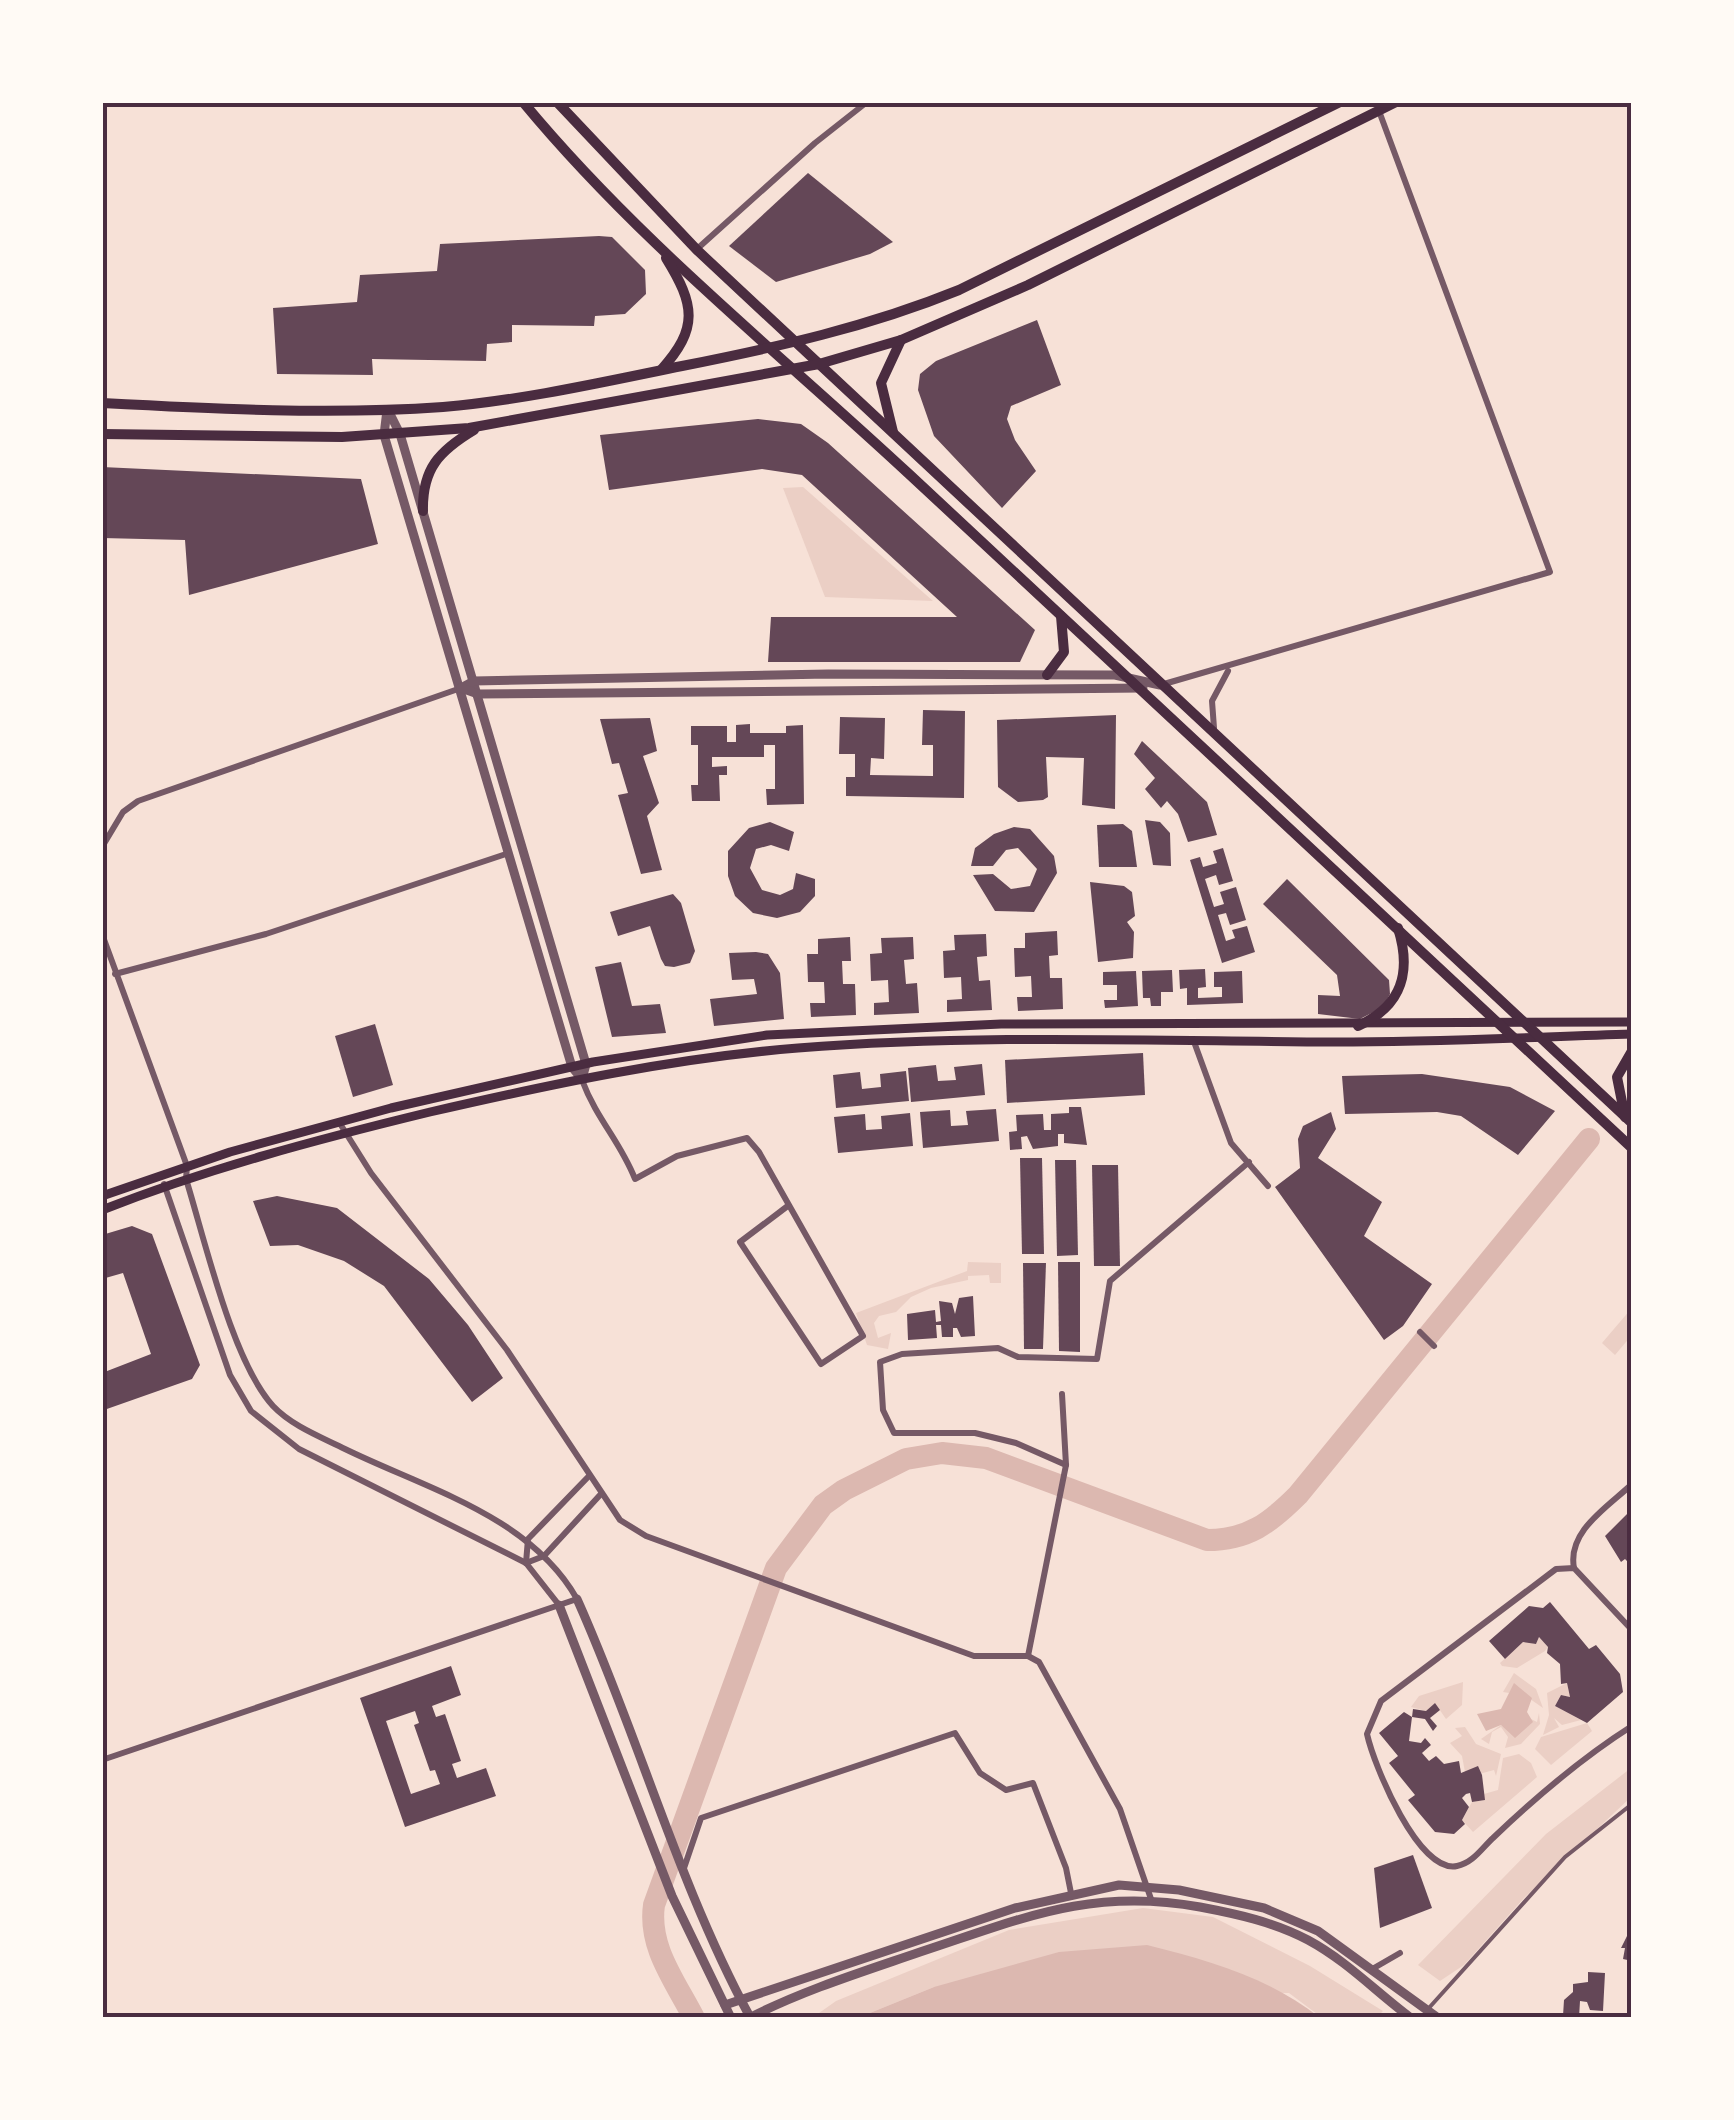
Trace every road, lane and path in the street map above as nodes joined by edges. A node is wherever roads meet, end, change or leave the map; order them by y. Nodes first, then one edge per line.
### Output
1 (523, 102) edge
2 (557, 102) edge
3 (867, 102) edge
4 (1340, 102) edge
5 (1396, 102) edge
6 (1380, 111) junction
7 (660, 248) junction
8 (696, 250) junction
9 (901, 340) junction
10 (797, 344) junction
11 (773, 348) junction
12 (819, 364) junction
13 (660, 370) junction
14 (795, 370) junction
15 (102, 403) edge
16 (388, 410) junction
17 (480, 426) junction
18 (102, 434) edge
19 (400, 434) junction
20 (384, 435) junction
21 (895, 437) junction
22 (423, 512) junction
23 (1061, 615) junction
24 (1230, 668) junction
25 (1047, 676) junction
26 (1129, 676) junction
27 (474, 681) junction
28 (1161, 685) junction
29 (462, 688) junction
30 (1142, 688) junction
31 (478, 694) junction
32 (1218, 739) junction
33 (102, 847) edge
34 (509, 853) junction
35 (1398, 927) junction
36 (102, 934) edge
37 (116, 974) junction
38 (1632, 1022) edge
39 (1500, 1024) junction
40 (1524, 1024) junction
41 (1358, 1026) junction
42 (1632, 1034) edge
43 (1514, 1037) junction
44 (1540, 1037) junction
45 (1192, 1039) junction
46 (1632, 1051) edge
47 (586, 1064) junction
48 (572, 1067) junction
49 (582, 1078) junction
50 (1629, 1120) edge
51 (339, 1122) junction
52 (343, 1134) junction
53 (1632, 1148) edge
54 (1248, 1162) junction
55 (187, 1166) junction
56 (186, 1179) junction
57 (163, 1180) junction
58 (1268, 1186) dead end
59 (102, 1196) edge
60 (789, 1206) junction
61 (102, 1210) edge
62 (1420, 1332) dead end
63 (1434, 1346) dead end
64 (1062, 1394) dead end
65 (1066, 1469) junction
66 (588, 1477) junction
67 (1632, 1484) edge
68 (600, 1495) junction
69 (528, 1539) junction
70 (544, 1556) junction
71 (526, 1564) junction
72 (1574, 1568) junction
73 (577, 1599) junction
74 (559, 1606) junction
75 (1632, 1630) edge
76 (1028, 1656) junction
77 (1632, 1726) edge
78 (102, 1760) edge
79 (1632, 1804) edge
80 (682, 1872) junction
81 (1148, 1886) junction
82 (1071, 1893) junction
83 (1151, 1899) junction
84 (1400, 1953) dead end
85 (1374, 1968) junction
86 (740, 2000) junction
87 (725, 2005) junction
88 (1428, 2010) junction
89 (732, 2018) edge
90 (750, 2018) edge
91 (1411, 2018) edge
92 (1438, 2018) edge

1 - 7 main road
2 - 8 main road
3 - 8 street
4 - 10 main road
5 - 6 main road
6 - 9 main road
6 - 24 street
7 - 11 main road
7 - 13 main road
8 - 10 main road
9 - 12 main road
9 - 21 main road
10 - 11 main road
10 - 12 main road
11 - 13 main road
11 - 14 main road
12 - 14 main road
12 - 21 main road
13 - 16 main road
14 - 17 main road
14 - 23 main road
15 - 16 main road
16 - 19 street
16 - 20 street
17 - 19 main road
17 - 22 main road
18 - 20 main road
19 - 20 main road
19 - 22 street
20 - 29 street
21 - 28 main road
22 - 27 street
23 - 25 main road
23 - 26 main road
24 - 28 street
24 - 32 street
25 - 26 street
25 - 27 street
26 - 28 street
26 - 30 main road
27 - 29 street
27 - 31 street
28 - 30 street
28 - 32 main road
29 - 31 street
29 - 33 street
29 - 34 street
30 - 31 street
30 - 35 main road
31 - 47 street
32 - 40 main road
34 - 37 street
34 - 48 street
35 - 39 main road
35 - 41 main road
36 - 37 street
37 - 55 street
38 - 40 main road
39 - 40 main road
39 - 41 main road
39 - 43 main road
40 - 44 main road
41 - 47 main road
42 - 44 main road
43 - 44 main road
43 - 45 main road
43 - 53 main road
44 - 50 main road
45 - 49 main road
45 - 54 street
46 - 50 main road
47 - 48 main road
47 - 49 street
48 - 49 street
48 - 51 main road
49 - 52 main road
49 - 60 street
51 - 52 street
51 - 55 main road
52 - 56 main road
52 - 66 street
54 - 58 street
54 - 65 street
55 - 56 street
55 - 57 main road
56 - 57 main road
56 - 69 street
57 - 59 main road
57 - 61 main road
57 - 71 street
60 - 60 street
62 - 63 street
64 - 65 street
65 - 76 street
66 - 68 street
66 - 69 street
67 - 72 street
68 - 70 street
68 - 76 street
69 - 70 street
69 - 71 street
70 - 71 street
70 - 73 street
71 - 74 street
72 - 75 street
72 - 77 street
73 - 74 street
73 - 80 street
74 - 78 street
74 - 87 street
76 - 81 street
79 - 88 lane
80 - 82 street
80 - 86 street
81 - 82 street
81 - 83 street
81 - 85 street
82 - 86 street
83 - 90 street
83 - 91 street
84 - 85 street
85 - 88 street
86 - 87 street
86 - 90 street
87 - 89 street
88 - 92 street

